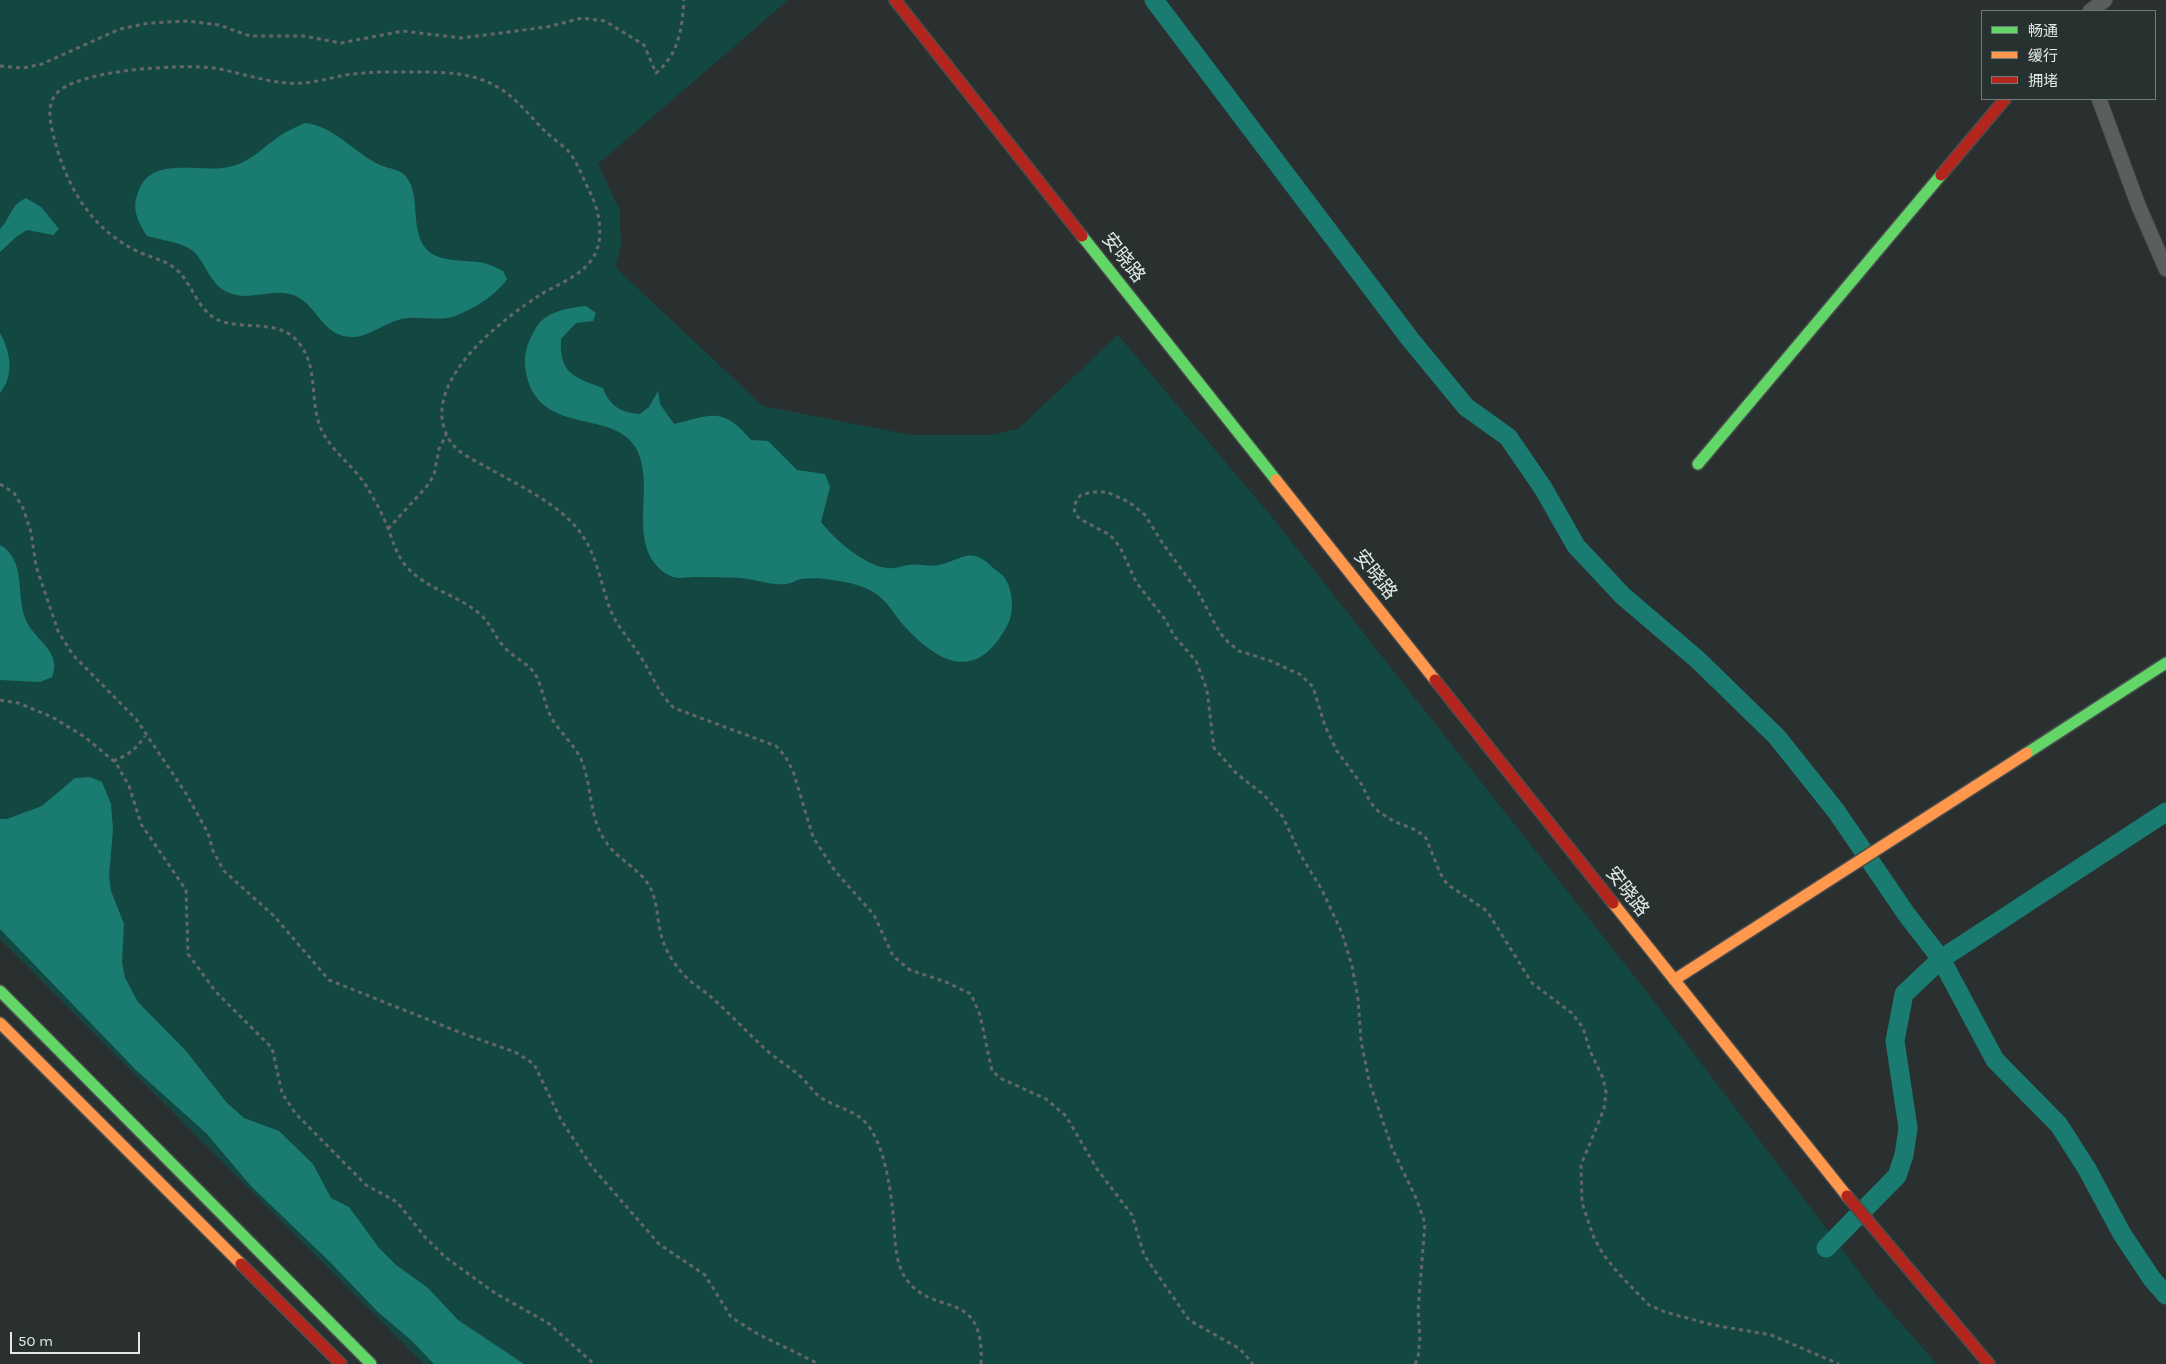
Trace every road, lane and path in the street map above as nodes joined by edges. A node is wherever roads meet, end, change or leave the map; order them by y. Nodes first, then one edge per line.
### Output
1 (684, 0) edge
2 (895, 0) edge
3 (2105, 0) edge
4 (2091, 10) edge
5 (0, 66) edge
6 (2004, 100) edge
7 (2099, 100) edge
8 (2166, 269) edge
9 (446, 435) junction
10 (1698, 464) dead end
11 (0, 484) edge
12 (388, 529) junction
13 (2166, 662) edge
14 (0, 700) edge
15 (145, 736) junction
16 (113, 761) junction
17 (1674, 980) junction
18 (0, 991) edge
19 (0, 1023) edge
20 (341, 1364) edge
21 (370, 1364) edge
22 (594, 1364) edge
23 (819, 1364) edge
24 (981, 1364) edge
25 (1253, 1364) edge
26 (1414, 1364) edge
27 (1839, 1364) edge
28 (1989, 1364) edge

1 - 5 path
2 - 17 street, 安晓路
3 - 4 street
6 - 10 street
7 - 8 street
9 - 12 path
9 - 12 path
9 - 25 path
11 - 15 path
12 - 24 path
13 - 17 street
14 - 16 path
15 - 16 path
15 - 23 path
16 - 22 path
17 - 28 street, 安晓路
18 - 21 street
19 - 20 street
26 - 27 path

